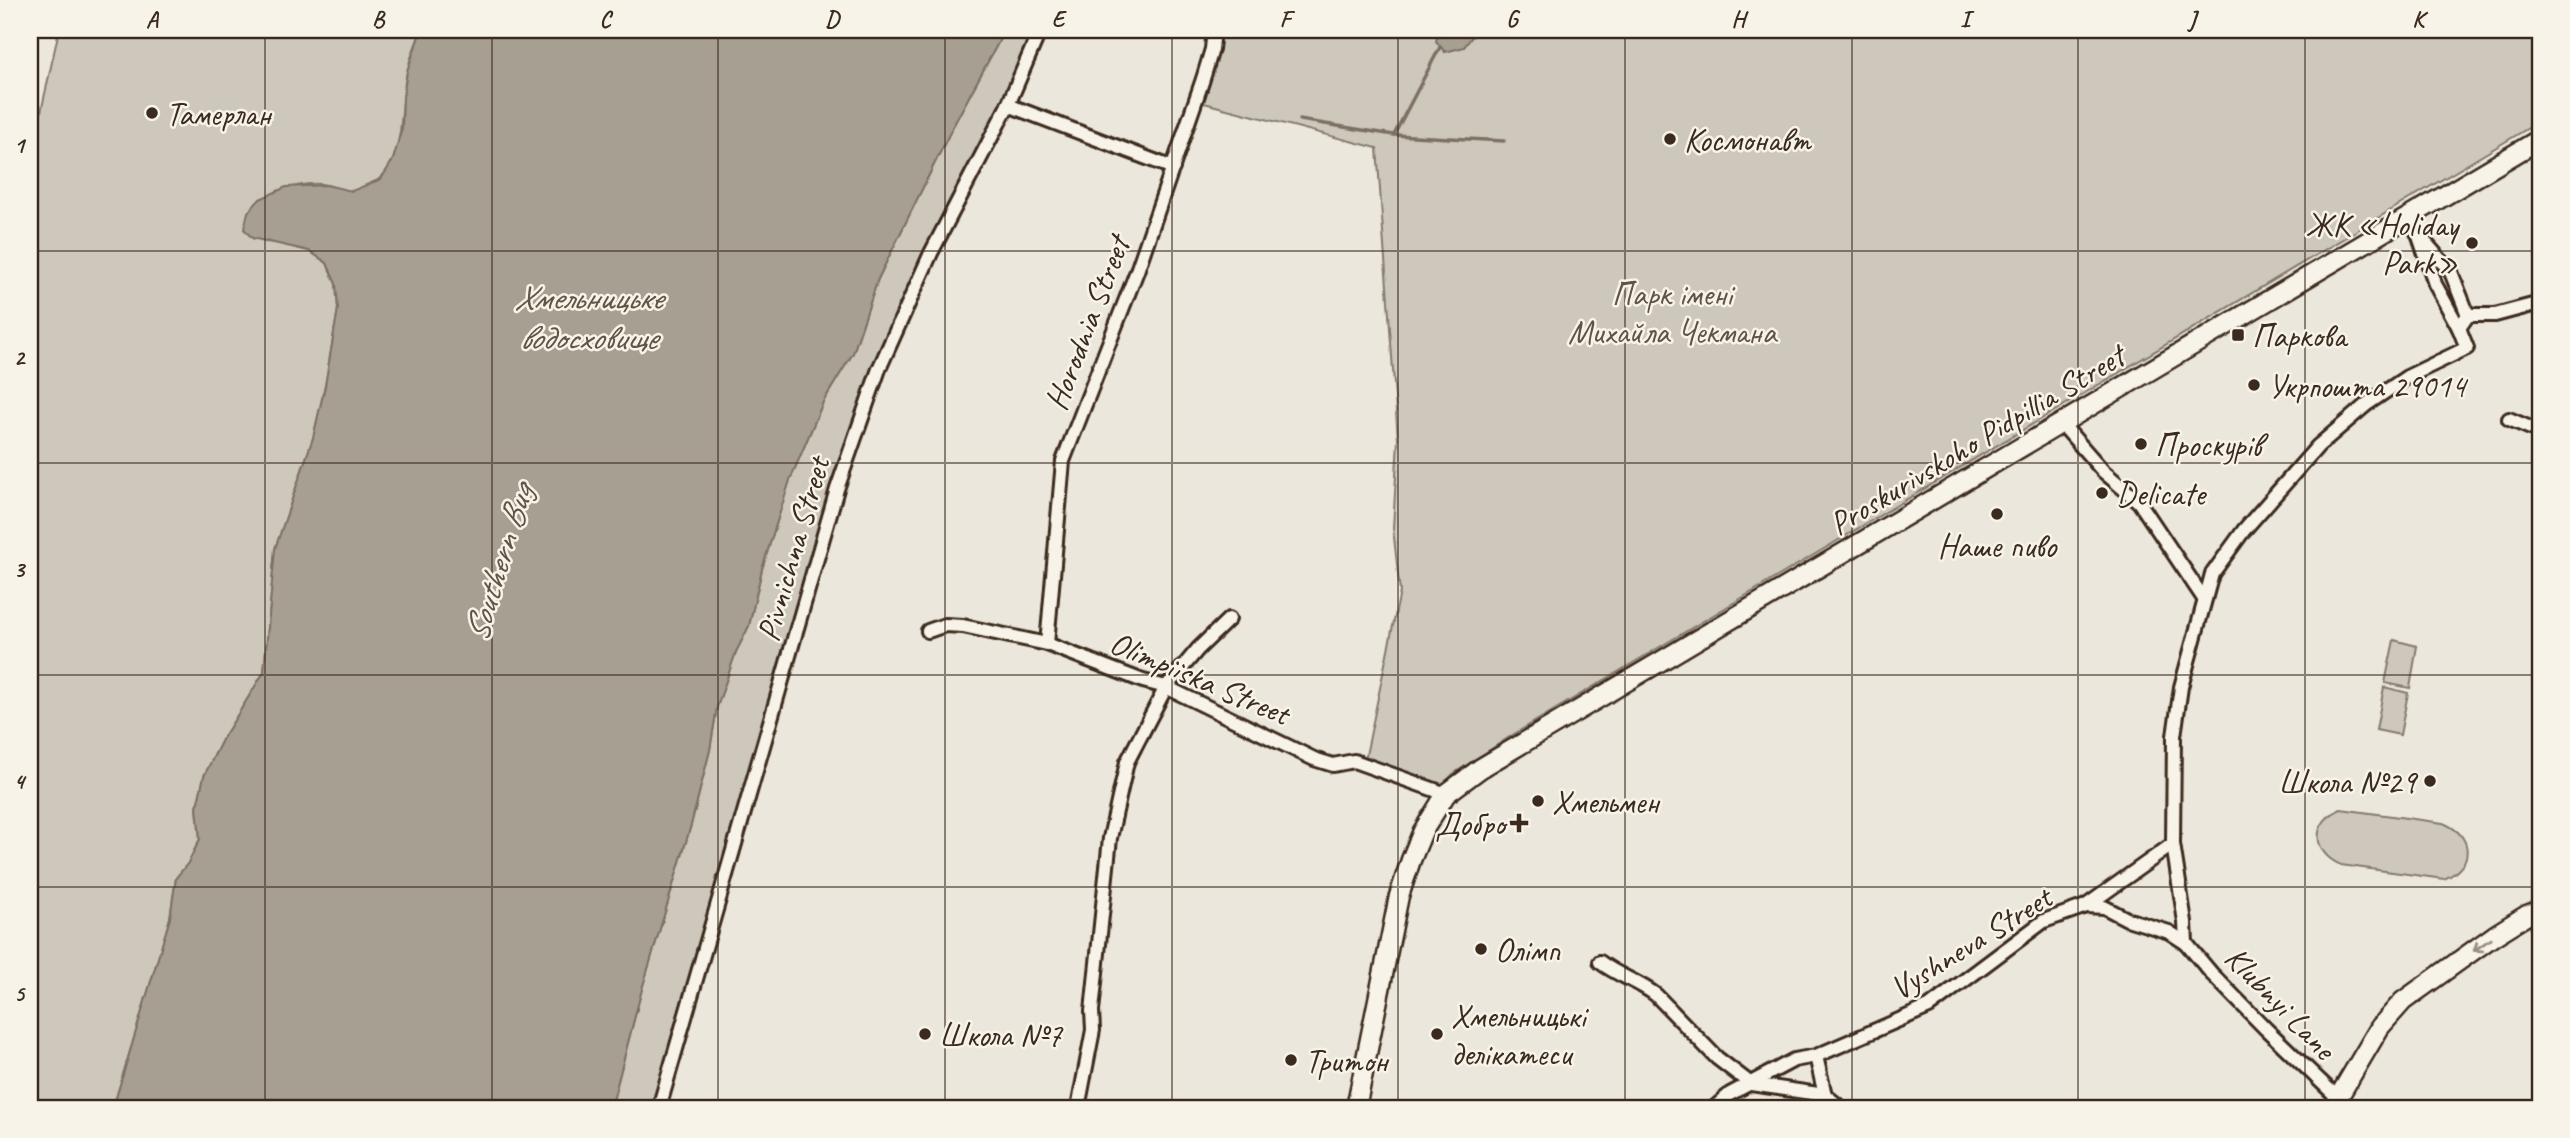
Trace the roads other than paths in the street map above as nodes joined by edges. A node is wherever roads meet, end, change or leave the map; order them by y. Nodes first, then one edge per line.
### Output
1 (1040, 30) edge
2 (1214, 30) edge
3 (1008, 105) junction
4 (2540, 139) edge
5 (1173, 168) junction
6 (2408, 216) junction
7 (2419, 236) junction
8 (2540, 303) edge
9 (2468, 315) junction
10 (2459, 328) junction
11 (2509, 418) dead end
12 (2061, 423) junction
13 (2540, 432) edge
14 (2204, 599) junction
15 (1228, 619) dead end
16 (928, 631) dead end
17 (1046, 644) junction
18 (1166, 687) junction
19 (1446, 794) junction
20 (2173, 844) junction
21 (2086, 906) junction
22 (2540, 910) edge
23 (2186, 943) junction
24 (1600, 962) dead end
25 (1816, 1055) junction
26 (1751, 1084) junction
27 (1825, 1095) junction
28 (2337, 1103) edge
29 (659, 1108) edge
30 (1078, 1108) edge
31 (1356, 1108) edge
32 (1714, 1108) edge
33 (1841, 1108) edge

1 - 3 street, Pivnichna Street
2 - 5 street, Horodnia Street
3 - 5 street
3 - 29 street, Pivnichna Street
4 - 6 main road, Proskurivskoho Pidpillia Street
5 - 17 street, Horodnia Street
6 - 7 street
6 - 12 main road, Proskurivskoho Pidpillia Street
7 - 9 street
7 - 10 street
8 - 9 street
9 - 10 street
10 - 14 street
11 - 13 street
12 - 14 street
12 - 19 main road, Proskurivskoho Pidpillia Street
14 - 20 street
15 - 18 street
16 - 17 street, Olimpiiska Street
17 - 18 street, Olimpiiska Street
18 - 19 street, Olimpiiska Street
18 - 30 street
19 - 31 main road
20 - 21 street, Vyshneva Street
20 - 23 street
21 - 23 street
21 - 25 street, Vyshneva Street
22 -> 28 main road
23 - 28 street, Klubnyi Lane
24 - 26 street
25 - 26 street, Vyshneva Street
25 - 27 street
26 - 27 street
26 - 32 street, Vyshneva Street
27 - 33 street

